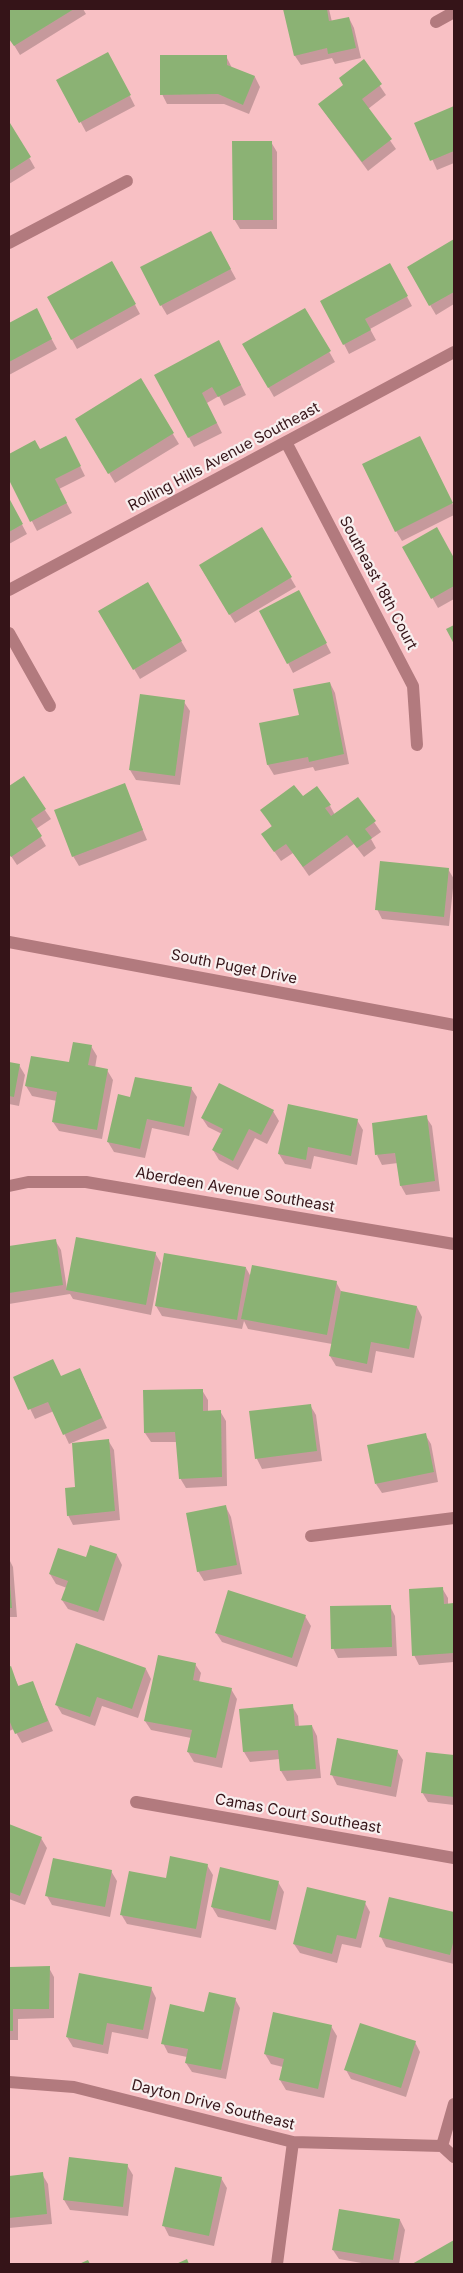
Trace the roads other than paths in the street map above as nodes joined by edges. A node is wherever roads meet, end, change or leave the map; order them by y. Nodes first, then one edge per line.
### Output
1 (454, 12) edge
2 (436, 22) dead end
3 (127, 181) dead end
4 (9, 243) edge
5 (454, 352) edge
6 (286, 442) junction
7 (9, 590) edge
8 (9, 633) edge
9 (50, 706) dead end
10 (417, 745) dead end
11 (9, 942) edge
12 (454, 1025) edge
13 (9, 1186) edge
14 (454, 1244) edge
15 (454, 1518) edge
16 (311, 1536) dead end
17 (136, 1802) dead end
18 (454, 1858) edge
19 (9, 2082) edge
20 (454, 2104) edge
21 (293, 2142) junction
22 (442, 2146) junction
23 (454, 2157) edge
24 (277, 2264) edge

1 - 2 street
3 - 4 street
5 - 6 street, Rolling Hills Avenue Southeast
6 - 7 street, Rolling Hills Avenue Southeast
6 - 10 street, Southeast 18th Court
8 - 9 street
11 - 12 street, South Puget Drive
13 - 14 street, Aberdeen Avenue Southeast
15 - 16 street
17 - 18 street, Camas Court Southeast
19 - 21 street, Dayton Drive Southeast
20 - 22 street
21 - 22 street, Dayton Drive Southeast
21 - 24 street
22 - 23 street

